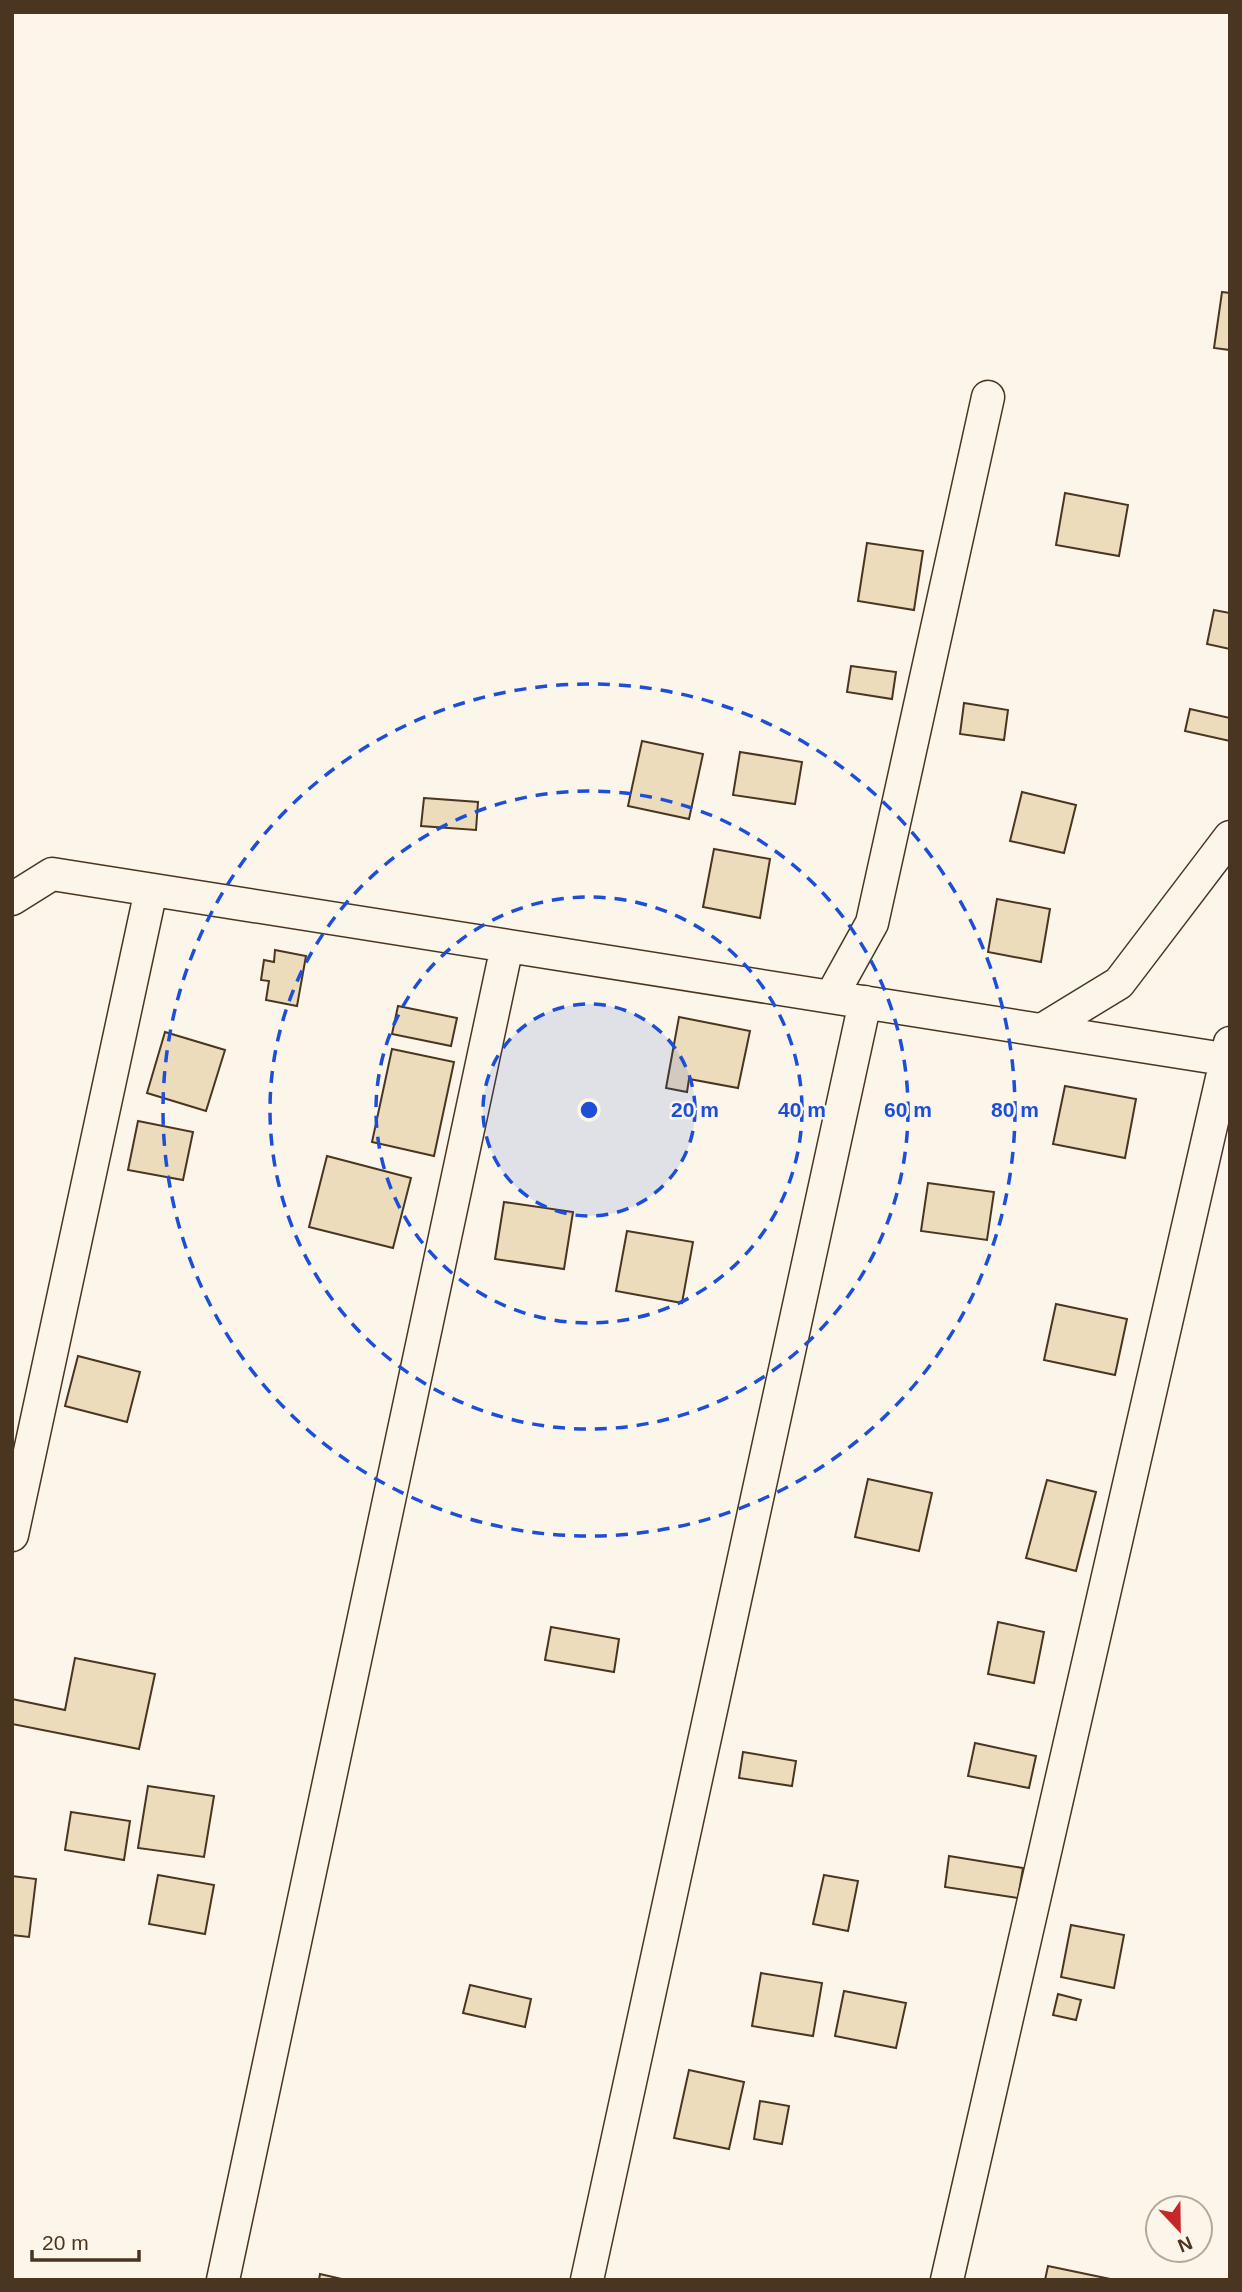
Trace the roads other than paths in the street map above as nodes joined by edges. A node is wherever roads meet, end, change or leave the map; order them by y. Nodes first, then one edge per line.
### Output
1 (988, 397) dead end
2 (1230, 837) edge
3 (151, 890) junction
4 (12, 899) edge
5 (507, 946) junction
6 (831, 997) junction
7 (865, 1002) junction
8 (1042, 1030) junction
9 (1229, 1054) edge
10 (12, 1535) edge
11 (223, 2280) edge
12 (587, 2280) edge
13 (947, 2280) edge

1 - 6 street
2 - 8 street
3 - 4 street
3 - 5 street
3 - 10 street
5 - 6 street
5 - 11 street
6 - 7 street
7 - 8 street
7 - 12 street
8 - 9 street
9 - 13 street

